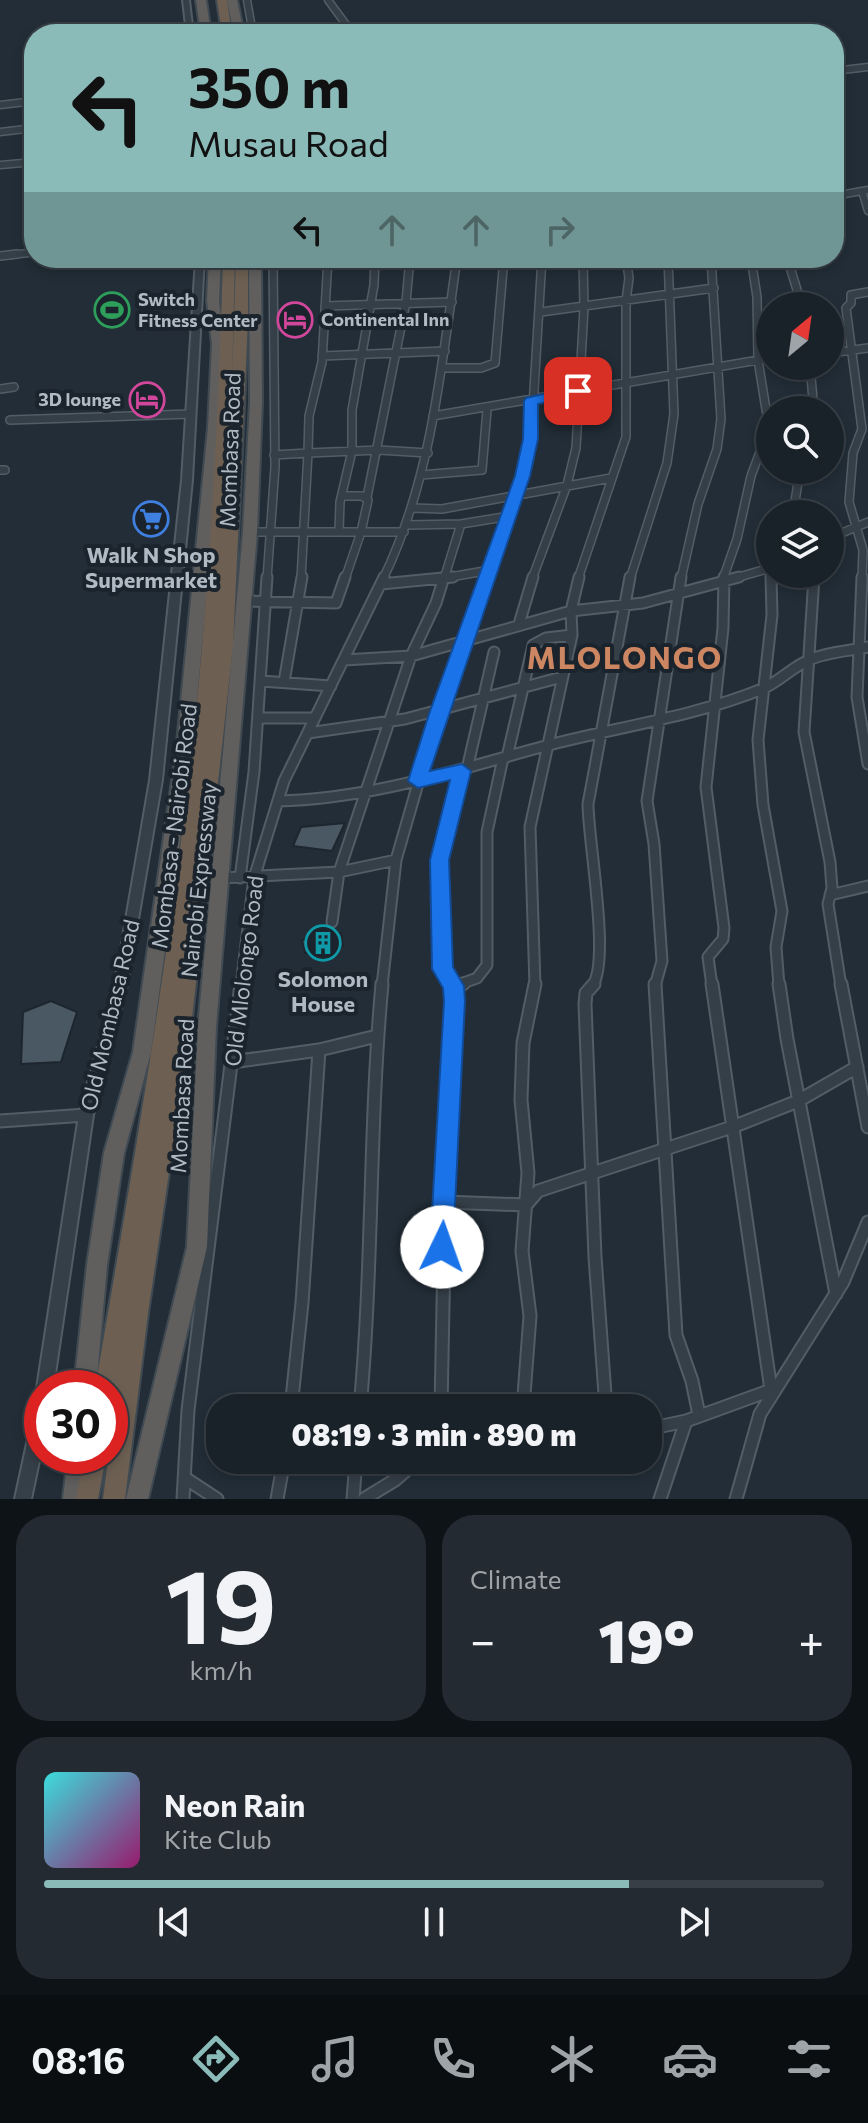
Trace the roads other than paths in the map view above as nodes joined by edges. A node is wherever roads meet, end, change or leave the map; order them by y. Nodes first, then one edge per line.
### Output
1 (186, 0) edge
2 (201, 0) edge
3 (213, 0) edge
4 (222, 0) edge
5 (232, 0) edge
6 (247, 0) edge
7 (328, 0) edge
8 (189, 24) edge
9 (205, 24) edge
10 (217, 24) edge
11 (226, 24) edge
12 (237, 24) edge
13 (251, 24) edge
14 (346, 24) edge
15 (868, 67) edge
16 (844, 70) edge
17 (24, 102) edge
18 (0, 105) edge
19 (24, 129) edge
20 (0, 132) edge
21 (24, 163) edge
22 (0, 165) edge
23 (865, 191) edge
24 (844, 194) edge
25 (868, 211) edge
26 (24, 254) edge
27 (0, 256) edge
28 (199, 268) edge
29 (215, 268) edge
30 (229, 268) edge
31 (242, 268) edge
32 (255, 268) edge
33 (273, 268) edge
34 (327, 268) edge
35 (374, 268) edge
36 (409, 268) edge
37 (456, 268) edge
38 (503, 268) edge
39 (542, 268) edge
40 (583, 268) edge
41 (628, 268) edge
42 (669, 268) edge
43 (712, 268) edge
44 (753, 268) edge
45 (790, 268) edge
46 (714, 288) junction
47 (756, 292) edge
48 (798, 292) edge
49 (868, 292) edge
50 (671, 294) junction
51 (626, 301) junction
52 (452, 302) junction
53 (406, 303) junction
54 (370, 305) junction
55 (325, 306) junction
56 (584, 307) junction
57 (541, 312) junction
58 (868, 348) edge
59 (445, 351) junction
60 (396, 352) junction
61 (844, 352) edge
62 (853, 352) junction
63 (360, 354) junction
64 (322, 356) junction
65 (756, 360) edge
66 (443, 368) junction
67 (718, 368) junction
68 (672, 376) junction
69 (761, 380) edge
70 (626, 383) junction
71 (14, 387) dead end
72 (0, 389) edge
73 (578, 391) junction
74 (531, 401) junction
75 (487, 410) junction
76 (191, 414) junction
77 (433, 416) junction
78 (10, 420) dead end
79 (379, 450) junction
80 (352, 451) junction
81 (308, 453) junction
82 (428, 453) junction
83 (274, 455) junction
84 (251, 467) junction
85 (275, 467) junction
86 (421, 475) junction
87 (611, 478) junction
88 (567, 485) junction
89 (342, 496) junction
90 (516, 496) junction
91 (367, 497) junction
92 (412, 508) junction
93 (510, 516) junction
94 (868, 522) edge
95 (461, 524) junction
96 (855, 525) junction
97 (406, 529) junction
98 (304, 530) junction
99 (270, 531) junction
100 (844, 531) edge
101 (250, 532) junction
102 (339, 532) junction
103 (361, 532) junction
104 (490, 570) junction
105 (756, 572) edge
106 (445, 578) junction
107 (723, 580) junction
108 (381, 584) junction
109 (771, 588) edge
110 (813, 588) edge
111 (677, 595) junction
112 (245, 601) junction
113 (265, 601) junction
114 (298, 603) junction
115 (625, 606) junction
116 (571, 611) junction
117 (519, 624) junction
118 (572, 635) junction
119 (465, 640) junction
120 (863, 648) edge
121 (494, 652) dead end
122 (411, 656) junction
123 (810, 659) junction
124 (344, 660) junction
125 (562, 677) junction
126 (261, 681) junction
127 (284, 682) junction
128 (331, 686) junction
129 (523, 688) junction
130 (764, 688) junction
131 (482, 700) junction
132 (713, 705) junction
133 (438, 714) junction
134 (258, 718) junction
135 (315, 718) junction
136 (660, 720) junction
137 (390, 723) junction
138 (601, 732) junction
139 (308, 733) junction
140 (546, 746) junction
141 (505, 758) junction
142 (868, 764) edge
143 (464, 770) junction
144 (418, 781) junction
145 (365, 794) junction
146 (278, 801) junction
147 (396, 860) junction
148 (339, 872) junction
149 (220, 878) junction
150 (240, 878) junction
151 (254, 878) junction
152 (868, 886) edge
153 (830, 895) junction
154 (332, 922) dead end
155 (454, 986) junction
156 (377, 1036) junction
157 (319, 1050) junction
158 (232, 1062) junction
159 (857, 1067) junction
160 (798, 1101) junction
161 (86, 1115) junction
162 (0, 1121) edge
163 (735, 1126) junction
164 (868, 1127) edge
165 (663, 1149) junction
166 (591, 1171) junction
167 (444, 1202) junction
168 (526, 1205) junction
169 (868, 1222) edge
170 (836, 1294) junction
171 (48, 1370) edge
172 (87, 1370) edge
173 (109, 1370) edge
174 (773, 1389) junction
175 (292, 1394) edge
176 (361, 1394) edge
177 (441, 1394) edge
178 (524, 1394) edge
179 (605, 1394) edge
180 (692, 1418) junction
181 (662, 1426) edge
182 (28, 1474) edge
183 (77, 1474) edge
184 (92, 1474) edge
185 (281, 1474) edge
186 (355, 1474) edge
187 (402, 1474) edge
188 (185, 1478) junction
189 (23, 1499) edge
190 (74, 1499) edge
191 (87, 1499) edge
192 (114, 1499) edge
193 (137, 1499) edge
194 (183, 1499) edge
195 (217, 1499) edge
196 (277, 1499) edge
197 (353, 1499) edge
198 (364, 1499) edge
199 (660, 1499) edge
200 (736, 1499) edge

1 - 8 street
2 - 9 highway
3 - 10 highway
4 - 11 highway
5 - 12 highway
6 - 13 street
7 - 14 street
15 - 16 street
17 - 18 street
19 - 20 street
21 - 22 street
23 - 24 street
23 - 25 street
26 - 27 street
28 - 76 street, Old Mombasa Road
29 - 172 highway, Mombasa - Nairobi Road
30 - 173 highway, Nairobi Expressway
31 - 192 highway, Nairobi Expressway
32 - 84 highway, Mombasa Road
33 - 83 street
34 - 55 street
35 - 54 street
36 - 53 street
37 - 52 street, Old Mlolongo Road
38 - 66 street
39 - 57 street
40 - 56 street
41 - 51 street
42 - 50 street
43 - 46 street
44 - 47 street
45 - 48 street
46 - 50 street
46 - 67 street
49 - 62 street
50 - 51 street
50 - 68 street
51 - 56 street
51 - 70 street
52 - 53 street
52 - 59 street, Old Mlolongo Road
53 - 54 street
53 - 60 street
54 - 55 street
54 - 63 street
55 - 64 street
56 - 57 street
56 - 73 street
57 - 74 street
58 - 62 street
59 - 60 street
59 - 66 street, Old Mlolongo Road
60 - 63 street
60 - 79 street
61 - 62 street
62 - 96 street
63 - 64 street
63 - 80 street
64 - 81 street
65 - 67 street
66 - 77 street, Old Mlolongo Road
67 - 68 street
67 - 111 street
68 - 70 street
68 - 115 street
69 - 107 street
70 - 73 street
70 - 87 street
71 - 72 street
73 - 74 street
73 - 88 street
74 - 75 street
74 - 90 street
75 - 77 street
75 - 86 street
76 - 78 street
76 - 161 street, Old Mombasa Road
77 - 82 street, Old Mlolongo Road
79 - 80 street
79 - 82 street
79 - 91 street
80 - 81 street
80 - 89 street
81 - 83 street
81 - 98 street
82 - 86 street, Old Mlolongo Road
83 - 85 street
84 - 85 street
84 - 101 highway, Mombasa Road
85 - 99 street
86 - 92 street, Old Mlolongo Road
87 - 88 street
87 - 116 street
88 - 90 street
88 - 117 street
89 - 91 street
89 - 102 street
90 - 92 street
90 - 93 street
91 - 103 street
92 - 97 street, Old Mlolongo Road
93 - 95 street
93 - 104 street
94 - 96 street
95 - 97 street
95 - 106 street
96 - 100 street
96 - 120 street
97 - 103 street
97 - 108 street, Old Mlolongo Road
98 - 99 street
98 - 102 street
98 - 114 street
99 - 101 street
99 - 113 street
101 - 112 highway, Mombasa Road
102 - 103 street
103 - 114 street
104 - 106 street
104 - 119 street
105 - 107 street
106 - 108 street
106 - 122 street
107 - 111 street
107 - 132 street
108 - 124 street, Old Mlolongo Road
109 - 130 street
110 - 123 street
111 - 115 street
111 - 136 street
112 - 113 street
112 - 149 highway, Mombasa Road
113 - 114 street
113 - 126 street
114 - 127 street
115 - 116 street
115 - 138 street
116 - 117 street
116 - 118 street
117 - 119 street
118 - 125 street
118 - 129 street
119 - 122 street
119 - 133 street
120 - 123 street
120 - 142 street
121 - 131 street
122 - 124 street
122 - 137 street
123 - 130 street
123 - 153 street
124 - 128 street, Old Mlolongo Road
125 - 129 street
125 - 140 street
126 - 127 street
126 - 134 street
127 - 128 street
128 - 135 street, Old Mlolongo Road
129 - 131 street
129 - 141 street
130 - 132 street
130 - 160 street
131 - 133 street
131 - 143 street
132 - 136 street
132 - 163 street
133 - 137 street
133 - 144 street
134 - 135 street
134 - 150 street
135 - 139 street, Old Mlolongo Road
136 - 138 street
136 - 165 street
137 - 139 street
137 - 145 street
138 - 140 street
138 - 166 street
139 - 146 street, Old Mlolongo Road
140 - 141 street
140 - 168 street
141 - 143 street
141 - 155 street
143 - 144 street
143 - 155 street
144 - 145 street
144 - 147 street
145 - 146 street
145 - 148 street
146 - 151 street, Old Mlolongo Road
147 - 148 street
147 - 156 street
148 - 151 street
148 - 154 street
149 - 150 street
149 - 193 highway, Mombasa Road
150 - 151 street
151 - 158 street, Old Mlolongo Road
152 - 153 street
153 - 159 street
155 - 167 street
156 - 157 street
156 - 176 street
157 - 158 street
157 - 175 street
158 - 188 street, Old Mlolongo Road
159 - 160 street
159 - 164 street
160 - 163 street
160 - 170 street
161 - 162 street
161 - 171 street, Old Mombasa Road
163 - 165 street
163 - 174 street
165 - 166 street
165 - 180 street
166 - 168 street
166 - 179 street
167 - 168 street
167 - 177 street
168 - 178 street
169 - 170 street
170 - 174 street
174 - 180 street
174 - 200 street
180 - 181 street
180 - 199 street
182 - 189 street
183 - 190 highway
184 - 191 highway
185 - 196 street
186 - 197 street
187 - 198 street
188 - 194 street, Old Mlolongo Road
188 - 195 street

